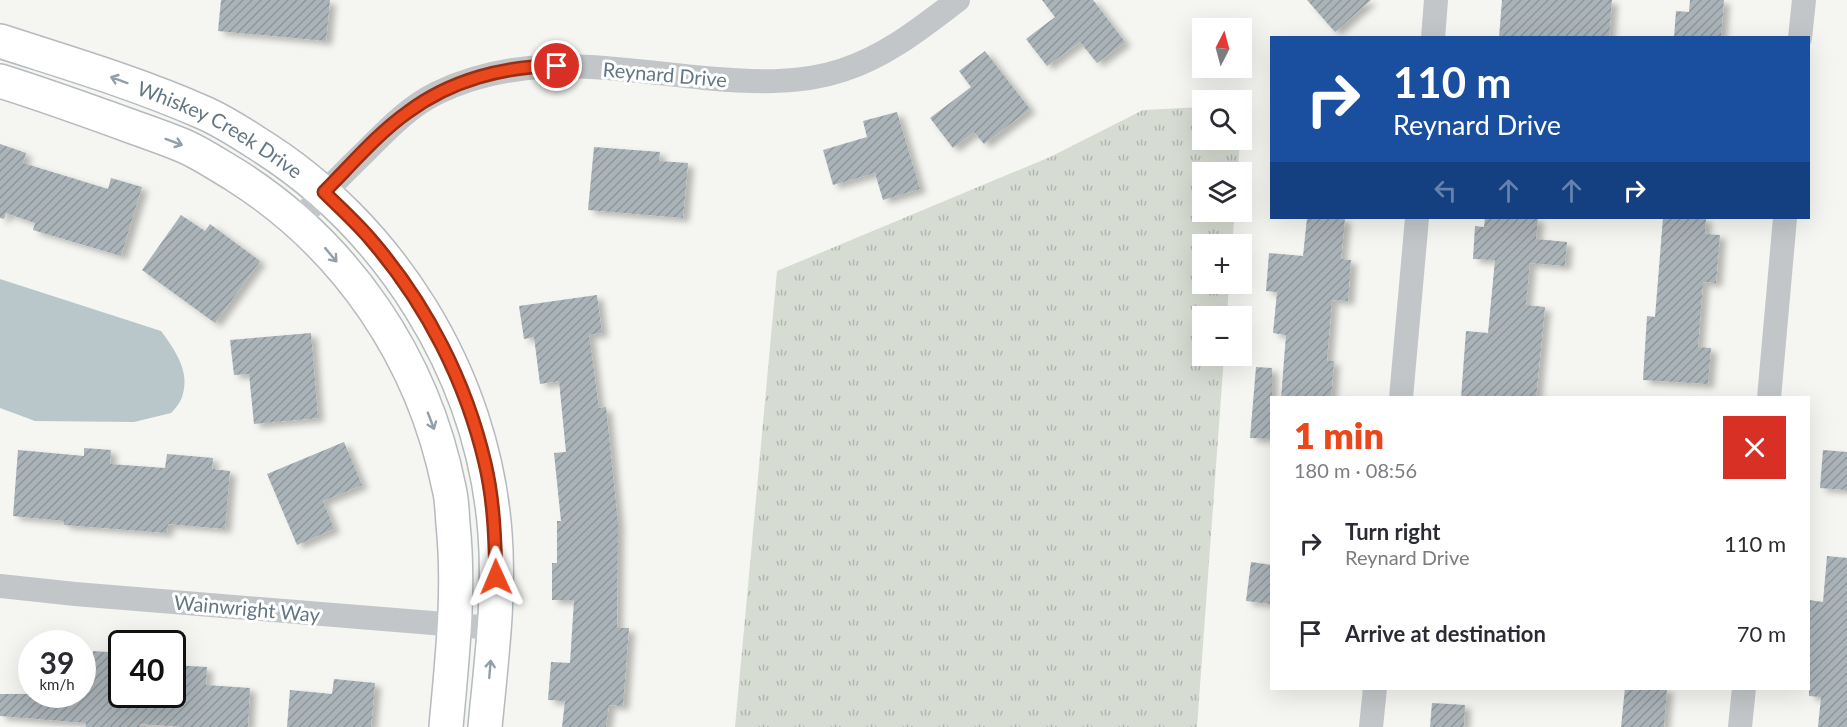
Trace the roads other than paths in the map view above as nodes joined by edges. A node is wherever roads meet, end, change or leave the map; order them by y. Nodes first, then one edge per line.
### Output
1 (958, 0) edge
2 (1436, 0) edge
3 (1804, 0) edge
4 (1433, 36) edge
5 (1800, 36) edge
6 (0, 41) edge
7 (0, 81) edge
8 (324, 192) junction
9 (1417, 219) edge
10 (1785, 219) edge
11 (297, 222) junction
12 (1401, 396) edge
13 (1769, 396) edge
14 (0, 586) edge
15 (455, 625) junction
16 (494, 628) junction
17 (1375, 690) edge
18 (1744, 690) edge
19 (446, 727) edge
20 (485, 727) edge
21 (1371, 727) edge
22 (1740, 727) edge

1 - 8 street, Reynard Drive
2 - 4 street
3 - 5 street
8 -> 6 street, Whiskey Creek Drive
7 -> 11 street, Whiskey Creek Drive
8 - 11 street, Reynard Drive
8 - 16 street, Whiskey Creek Drive
9 - 12 street
10 - 13 street
11 -> 15 street, Whiskey Creek Drive
14 - 15 street, Wainwright Way
15 - 16 street, Wainwright Way
15 - 19 street, Whiskey Creek Drive
20 -> 16 street, Whiskey Creek Drive
17 - 21 street
18 - 22 street

